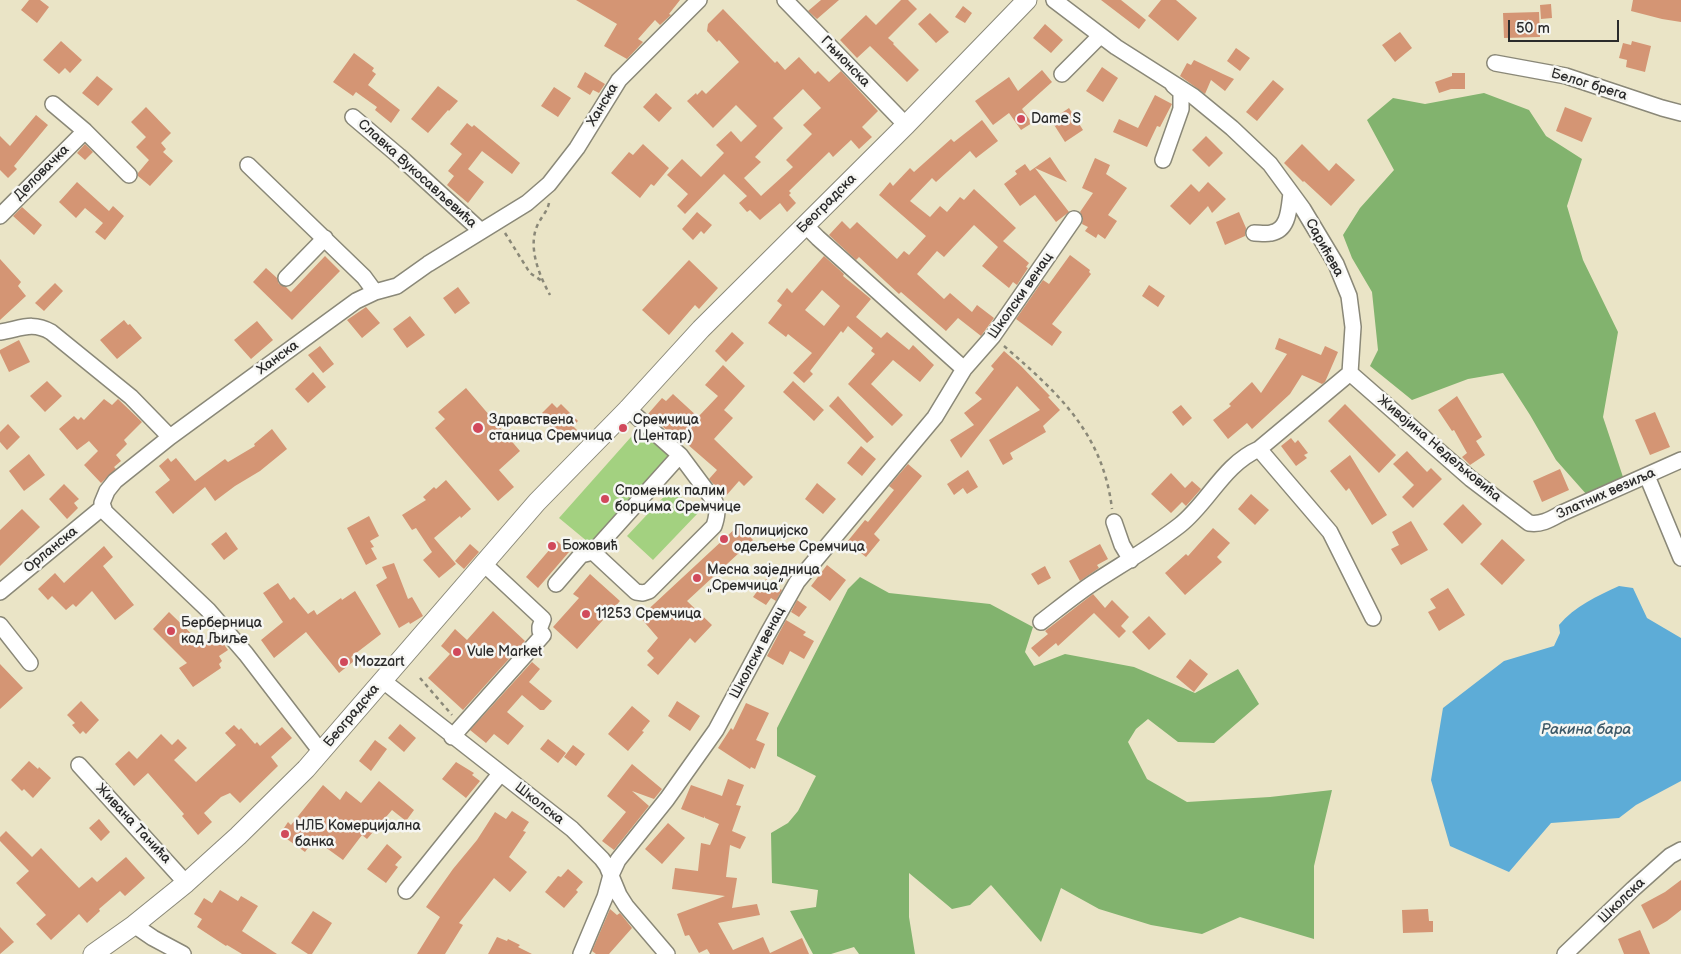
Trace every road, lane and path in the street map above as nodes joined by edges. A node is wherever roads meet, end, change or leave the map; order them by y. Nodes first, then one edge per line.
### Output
1 (699, 0) edge
2 (785, 0) edge
3 (1027, 0) edge
4 (1054, 0) edge
5 (1100, 36) junction
6 (1495, 63) dead end
7 (1062, 74) dead end
8 (1172, 84) junction
9 (53, 104) dead end
10 (1681, 113) edge
11 (353, 117) dead end
12 (906, 125) junction
13 (85, 131) junction
14 (1163, 160) dead end
15 (248, 165) dead end
16 (129, 175) dead end
17 (549, 184) junction
18 (1291, 193) junction
19 (0, 216) edge
20 (1074, 219) dead end
21 (494, 223) junction
22 (805, 225) junction
23 (481, 232) junction
24 (1254, 233) dead end
25 (325, 238) junction
26 (286, 278) dead end
27 (543, 282) junction
28 (375, 292) junction
29 (550, 295) dead end
30 (0, 332) edge
31 (993, 336) junction
32 (964, 369) junction
33 (1350, 373) junction
34 (628, 409) junction
35 (170, 437) junction
36 (1259, 449) junction
37 (680, 455) junction
38 (1681, 460) edge
39 (1647, 476) junction
40 (103, 507) junction
41 (1114, 522) joint
42 (1529, 524) joint
43 (593, 552) junction
44 (1681, 558) edge
45 (1131, 560) junction
46 (484, 564) junction
47 (556, 584) dead end
48 (0, 592) edge
49 (1373, 618) dead end
50 (1041, 622) dead end
51 (0, 625) edge
52 (30, 662) dead end
53 (420, 678) dead end
54 (382, 680) junction
55 (451, 730) junction
56 (322, 752) junction
57 (79, 766) dead end
58 (502, 774) junction
59 (1681, 850) edge
60 (611, 875) junction
61 (186, 883) junction
62 (406, 890) dead end
63 (134, 924) junction
64 (93, 954) edge
65 (183, 954) edge
66 (582, 954) edge
67 (667, 954) edge
68 (1565, 954) edge

1 - 17 street, Ханска
2 - 12 street, Гњионска
3 - 12 main road, Београдска
4 - 5 street, Сарићева
5 - 7 street
5 - 8 street, Сарићева
6 - 10 street, Белог брега
8 - 14 street
8 - 18 street, Сарићева
9 - 13 street
11 - 23 street, Славка Вукосављевића
12 - 22 main road, Београдска
13 - 16 street
13 - 19 street, Деловачка
15 - 25 street
17 - 21 street, Ханска
17 - 27 path
18 - 24 street
18 - 33 street, Сарићева
20 - 31 street, Школски венац
21 - 23 street, Ханска
21 - 27 path
22 - 32 street
22 - 34 main road, Београдска
23 - 28 street, Ханска
25 - 26 street
25 - 28 street
27 - 29 path
28 - 35 street, Ханска
30 - 35 street
31 - 32 street, Школски венац
31 - 41 path
32 - 60 street, Школски венац
33 - 36 street
33 - 42 street, Живојина Недељковића
34 - 37 street
34 - 46 main road, Београдска
35 - 40 street, Ханска
36 - 45 street
36 - 49 street
37 - 43 street
37 - 43 street
38 - 39 street, Златних везиља
39 - 42 street, Златних везиља
39 - 44 street
40 - 48 street, Орланска
40 - 56 street
41 - 45 street
43 - 47 street
45 - 50 street
46 - 54 main road, Београдска
46 - 55 street
51 - 52 street
53 - 55 path
54 - 55 street, Школска
54 - 56 main road, Београдска
55 - 58 street, Школска
56 - 61 main road, Београдска
57 - 61 street, Живана Танића
58 - 60 street, Школска
58 - 62 street
59 - 68 street, Школска
60 - 66 street, Школски венац
60 - 67 street, Школска
61 - 63 main road, Београдска
63 - 64 main road, Београдска
63 - 65 street

